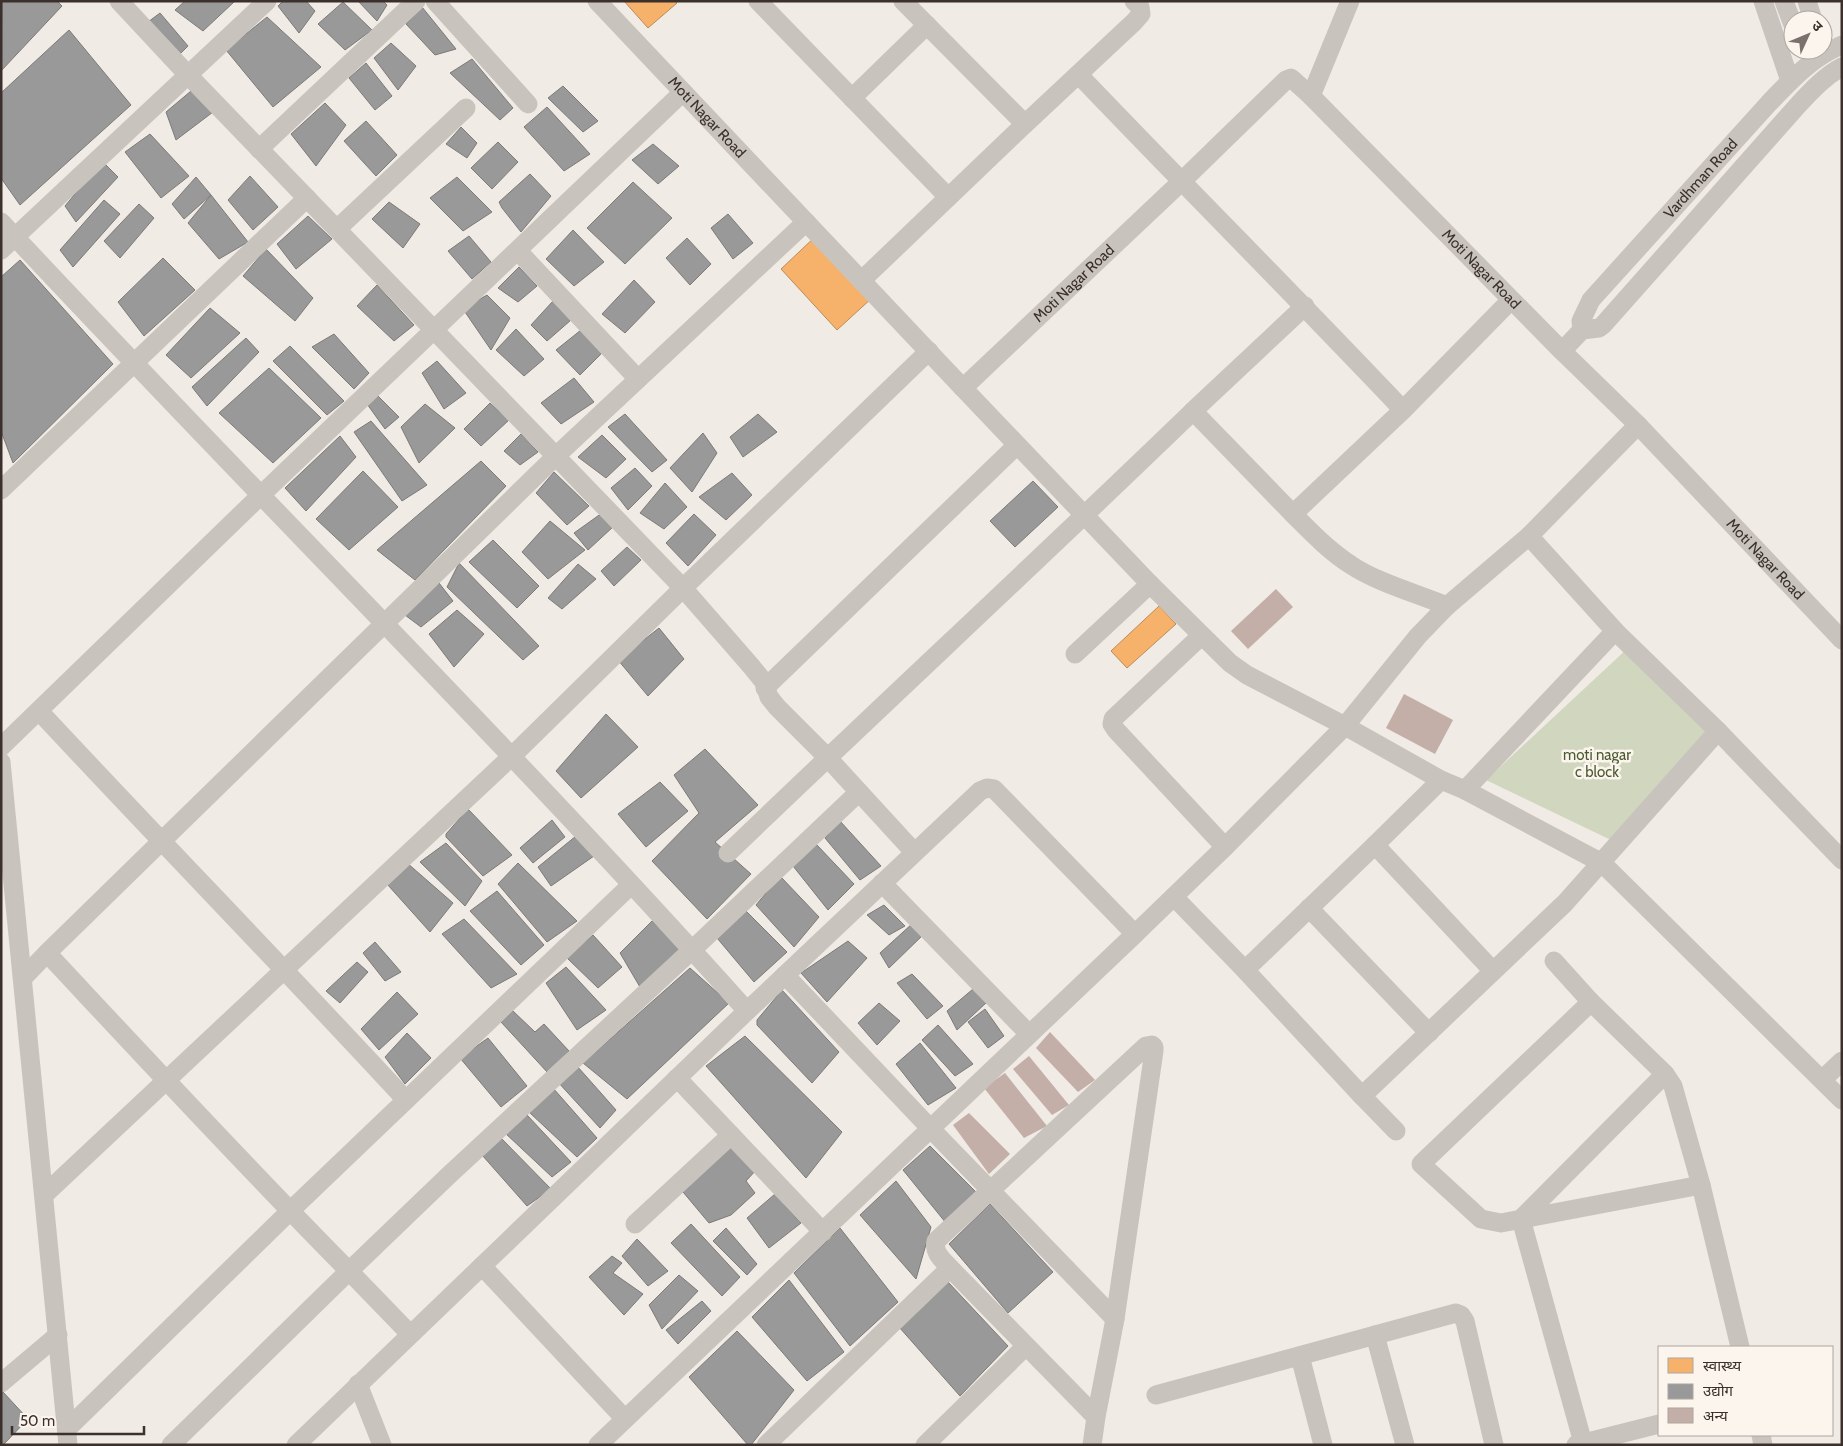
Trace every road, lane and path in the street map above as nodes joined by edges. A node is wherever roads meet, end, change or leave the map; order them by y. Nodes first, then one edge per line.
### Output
1 (119, 1) edge
2 (267, 1) edge
3 (416, 1) edge
4 (434, 1) edge
5 (597, 1) edge
6 (758, 1) edge
7 (903, 1) edge
8 (1134, 1) edge
9 (1763, 1) edge
10 (1343, 5) edge
11 (927, 25) junction
12 (1803, 60) edge
13 (1842, 67) edge
14 (188, 75) junction
15 (1078, 75) junction
16 (1790, 81) junction
17 (683, 92) junction
18 (1311, 96) junction
19 (852, 98) junction
20 (528, 104) dead end
21 (466, 108) dead end
22 (1026, 124) junction
23 (259, 149) junction
24 (1181, 182) junction
25 (948, 197) junction
26 (307, 198) junction
27 (1, 222) edge
28 (806, 222) junction
29 (337, 228) junction
30 (15, 237) junction
31 (1, 250) edge
32 (518, 251) junction
33 (862, 280) junction
34 (1511, 300) junction
35 (1305, 306) junction
36 (434, 329) junction
37 (1582, 330) junction
38 (929, 351) junction
39 (1562, 351) junction
40 (134, 364) junction
41 (638, 379) junction
42 (963, 388) junction
43 (1403, 410) junction
44 (1193, 411) junction
45 (1638, 425) junction
46 (1017, 445) junction
47 (556, 456) junction
48 (1, 490) edge
49 (262, 494) junction
50 (1293, 514) junction
51 (1085, 516) junction
52 (1529, 536) junction
53 (1150, 584) junction
54 (683, 588) junction
55 (1447, 606) junction
56 (384, 623) junction
57 (1616, 632) junction
58 (1202, 636) junction
59 (1842, 640) edge
60 (1075, 654) dead end
61 (766, 688) junction
62 (39, 711) junction
63 (1345, 726) junction
64 (1718, 731) junction
65 (1, 747) edge
66 (511, 757) junction
67 (827, 757) junction
68 (1, 762) edge
69 (1440, 780) junction
70 (1465, 790) junction
71 (859, 792) junction
72 (161, 842) junction
73 (1375, 845) junction
74 (1225, 847) junction
75 (914, 852) junction
76 (728, 853) dead end
77 (1842, 860) edge
78 (1602, 863) junction
79 (882, 883) junction
80 (631, 885) junction
81 (1174, 898) junction
82 (1309, 908) junction
83 (1135, 934) junction
84 (692, 950) junction
85 (48, 953) junction
86 (1554, 961) dead end
87 (285, 969) junction
88 (1245, 970) junction
89 (1493, 971) junction
90 (785, 975) junction
91 (23, 978) junction
92 (1592, 1002) junction
93 (747, 1011) junction
94 (1429, 1033) junction
95 (1029, 1034) junction
96 (1842, 1061) edge
97 (1665, 1074) junction
98 (677, 1078) junction
99 (1822, 1080) junction
100 (166, 1081) junction
101 (1362, 1096) junction
102 (406, 1100) junction
103 (1842, 1100) edge
104 (930, 1130) junction
105 (1396, 1131) dead end
106 (731, 1135) junction
107 (1701, 1185) junction
108 (991, 1191) junction
109 (44, 1195) junction
110 (290, 1211) junction
111 (1521, 1220) junction
112 (635, 1224) dead end
113 (823, 1232) junction
114 (482, 1266) junction
115 (950, 1268) junction
116 (349, 1271) junction
117 (1115, 1319) junction
118 (410, 1334) junction
119 (58, 1335) junction
120 (1375, 1335) junction
121 (1026, 1346) junction
122 (1740, 1346) edge
123 (1300, 1356) junction
124 (1, 1383) edge
125 (358, 1384) junction
126 (1156, 1395) dead end
127 (625, 1419) junction
128 (1658, 1424) edge
129 (1091, 1435) edge
130 (68, 1437) edge
131 (178, 1442) edge
132 (1580, 1444) edge
133 (296, 1445) edge
134 (382, 1445) edge
135 (598, 1445) edge
136 (766, 1445) edge
137 (925, 1445) edge
138 (1323, 1445) edge
139 (1405, 1445) edge
140 (1494, 1445) edge

1 - 14 street
2 - 14 street
3 - 23 street
4 - 20 street
5 - 17 street, Moti Nagar Road
6 - 19 street
7 - 11 street
8 - 15 street
9 - 16 street
10 - 18 street
11 - 19 street
11 - 22 street
12 - 16 street, Vardhman Road
13 - 37 street
14 - 23 street
14 - 30 street
15 - 22 street
15 - 24 street
16 - 37 street, Vardhman Road
17 - 28 street, Moti Nagar Road
17 - 32 street
18 - 24 street, Moti Nagar Road
18 - 34 street, Moti Nagar Road
19 - 25 street
21 - 29 street
22 - 25 street
23 - 26 street
24 - 35 street
24 - 42 street, Moti Nagar Road
25 - 33 street
26 - 29 street
26 - 40 street
27 - 30 street
28 - 33 street, Moti Nagar Road
28 - 41 street
29 - 36 street
30 - 31 street
30 - 40 street
32 - 36 street
32 - 41 street
33 - 38 street, Moti Nagar Road
34 - 39 street, Moti Nagar Road
34 - 43 street
35 - 43 street
35 - 44 street
36 - 47 street
36 - 49 street
37 - 39 street
38 - 42 street, Moti Nagar Road
38 - 54 street
39 - 45 street, Moti Nagar Road
40 - 48 street
40 - 49 street
41 - 47 street
42 - 46 street
43 - 50 street
44 - 50 street
44 - 51 street
45 - 52 street
45 - 59 street, Moti Nagar Road
46 - 51 street
46 - 61 street
47 - 54 street
47 - 56 street
49 - 56 street
49 - 62 street
50 - 55 street
51 - 53 street
51 - 67 street
52 - 55 street
52 - 57 street
53 - 58 street
53 - 60 street
54 - 61 street
54 - 66 street
55 - 63 street
56 - 66 street
56 - 72 street
57 - 64 street
57 - 70 street
58 - 63 street
58 - 74 street
61 - 67 street
62 - 65 street
62 - 72 street
63 - 69 street
63 - 74 street
64 - 77 street
64 - 78 street
66 - 80 street
66 - 87 street
67 - 71 street
67 - 76 street
68 - 91 street
69 - 70 street
69 - 73 street
70 - 78 street
71 - 75 street
71 - 84 street
72 - 85 street
72 - 87 street
73 - 82 street
73 - 89 street
74 - 81 street
75 - 79 street
75 - 83 street
78 - 89 street
78 - 99 street
79 - 90 street
79 - 95 street
80 - 84 street
80 - 102 street
81 - 83 street
81 - 88 street
82 - 88 street
82 - 94 street
83 - 95 street
84 - 93 street
84 - 116 street
85 - 91 street
85 - 100 street
86 - 92 street
87 - 100 street
87 - 102 street
88 - 101 street
89 - 94 street
90 - 93 street
90 - 104 street
91 - 109 street
92 - 97 street
92 - 111 street
93 - 98 street
94 - 101 street
95 - 104 street
96 - 99 street
97 - 107 street
97 - 111 street
98 - 106 street
98 - 114 street
99 - 103 street
100 - 109 street
100 - 110 street
101 - 105 street
102 - 110 street
104 - 108 street
104 - 113 street
106 - 112 street
106 - 113 street
107 - 111 street
107 - 122 street
108 - 115 street
108 - 117 street
108 - 117 street
109 - 119 street
110 - 116 street
110 - 130 street
111 - 132 street
113 - 127 street
114 - 118 street
114 - 127 street
115 - 121 street
115 - 136 street
116 - 118 street
116 - 131 street
117 - 129 street
118 - 125 street
119 - 124 street
119 - 130 street
120 - 123 street
120 - 139 street
120 - 140 street
121 - 129 street
121 - 137 street
123 - 126 street
123 - 138 street
125 - 133 street
125 - 134 street
127 - 135 street
128 - 132 street

